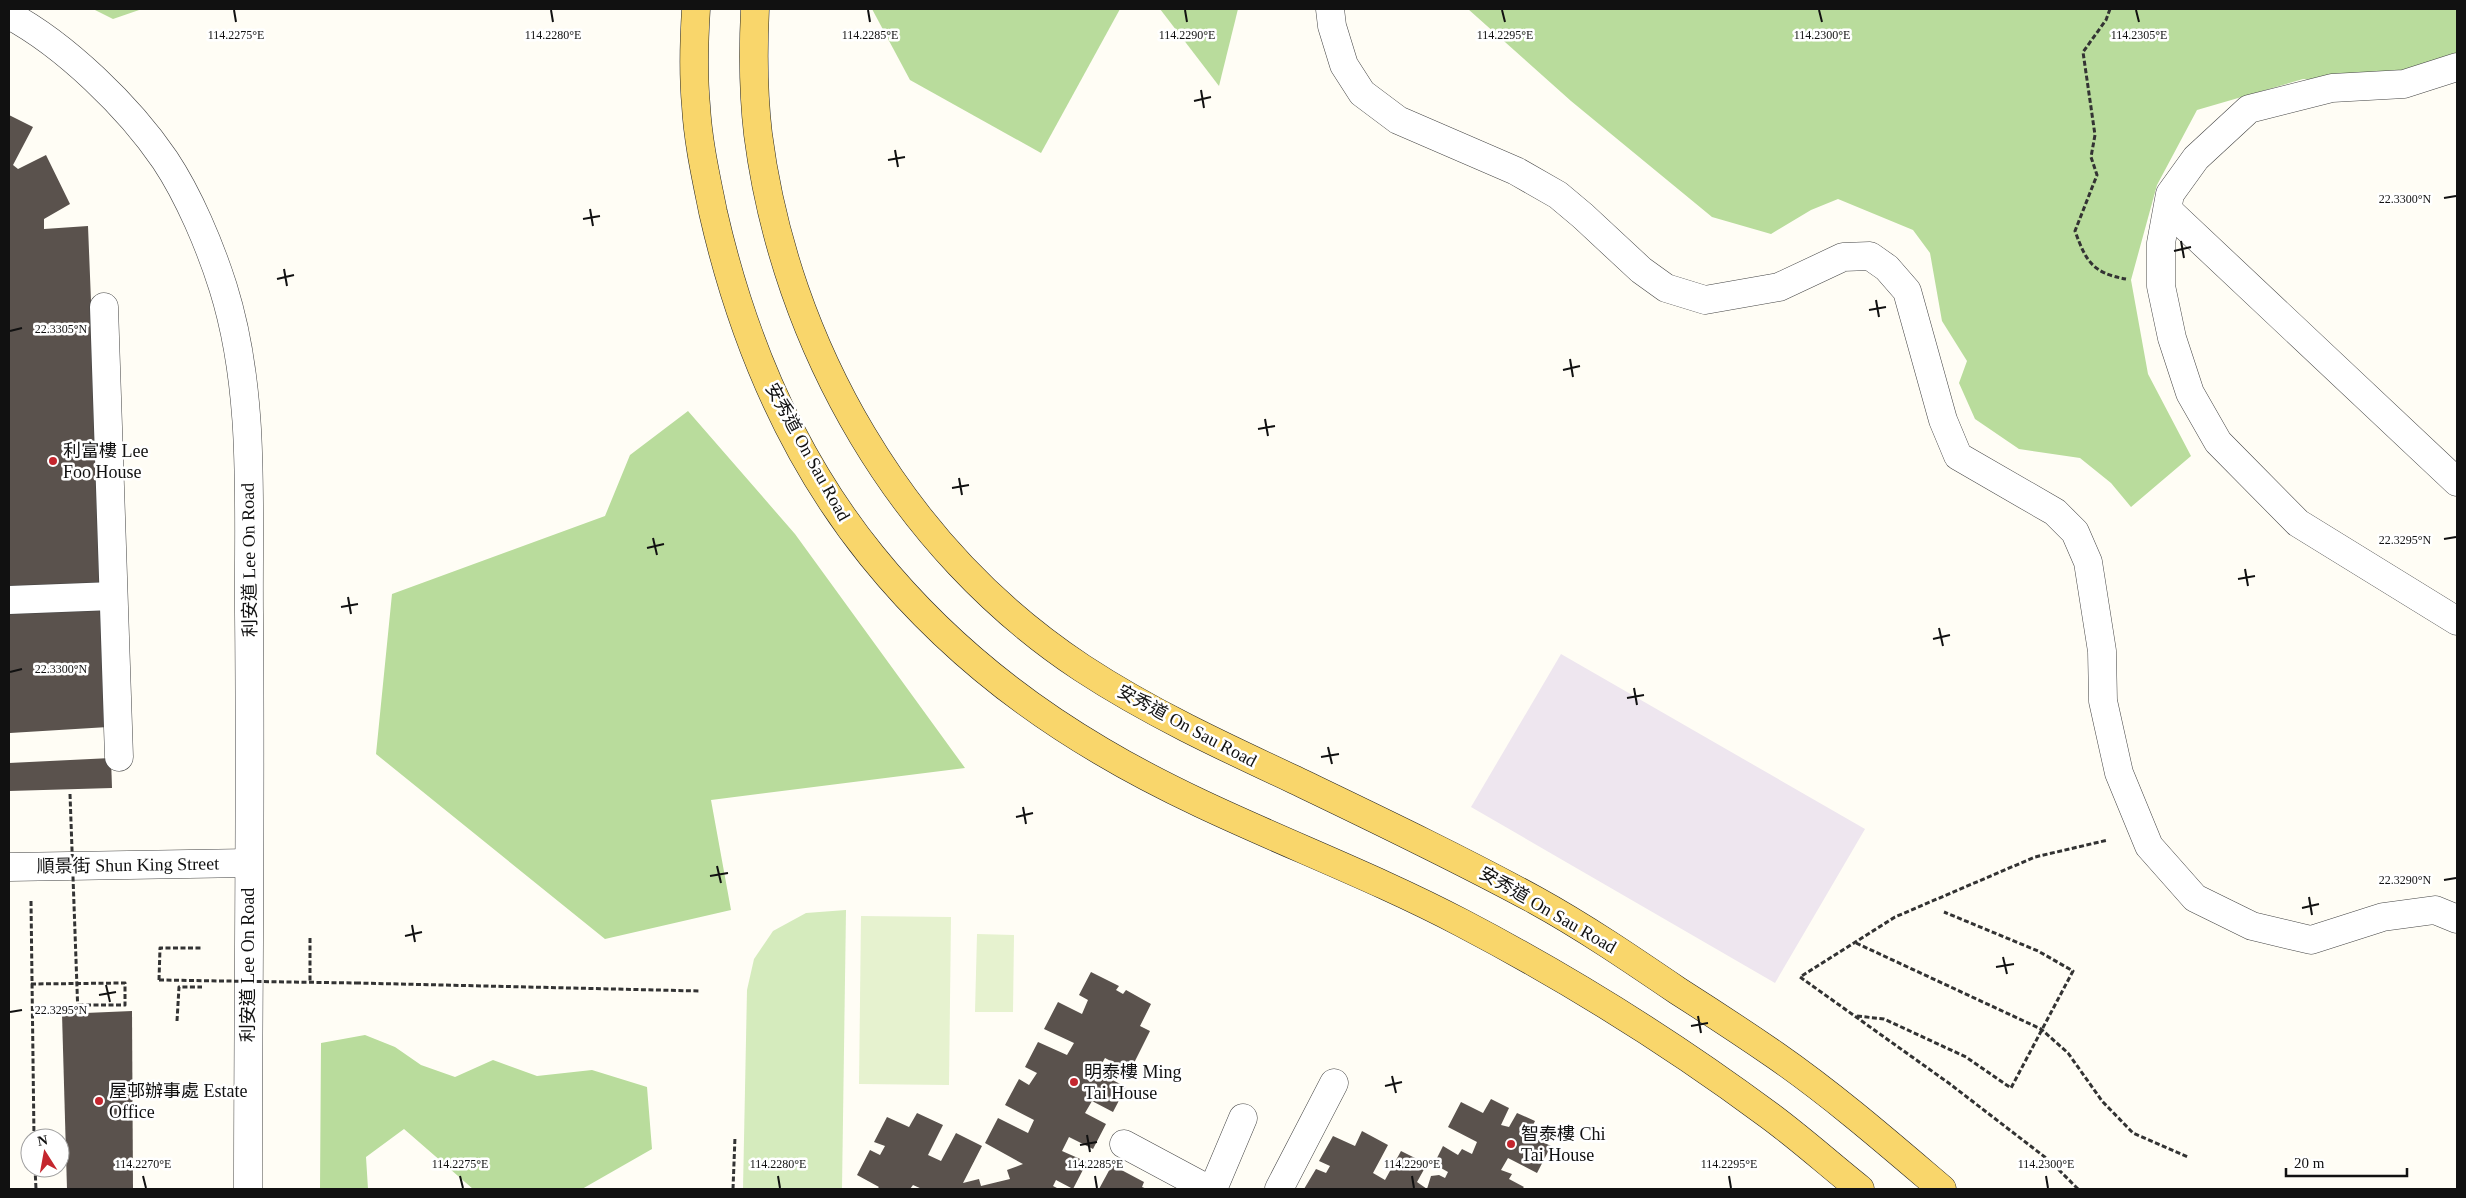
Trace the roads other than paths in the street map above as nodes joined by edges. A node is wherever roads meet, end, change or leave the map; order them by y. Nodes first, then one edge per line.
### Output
1 (696, 9) edge
2 (755, 9) edge
3 (1330, 9) edge
4 (9, 15) edge
5 (2457, 67) edge
6 (2168, 210) junction
7 (104, 307) dead end
8 (2457, 482) edge
9 (113, 596) junction
10 (9, 600) edge
11 (2457, 621) edge
12 (119, 757) dead end
13 (248, 863) junction
14 (9, 867) edge
15 (2457, 919) edge
16 (1334, 1084) dead end
17 (1243, 1118) dead end
18 (1124, 1144) dead end
19 (248, 1189) edge
20 (1208, 1189) edge
21 (1212, 1189) edge
22 (1279, 1189) edge
23 (1860, 1189) edge
24 (1942, 1189) edge

1 - 23 main road, 安秀道 On Sau Road
2 - 24 main road, 安秀道 On Sau Road
3 - 15 street
4 - 13 street, 利安道 Lee On Road
5 - 6 street
6 - 8 street
6 - 11 street
7 - 9 street
9 - 10 street
9 - 12 street
13 - 14 street, 順景街 Shun King Street
13 - 19 street, 利安道 Lee On Road
16 - 22 street
17 - 21 street
18 - 20 street

